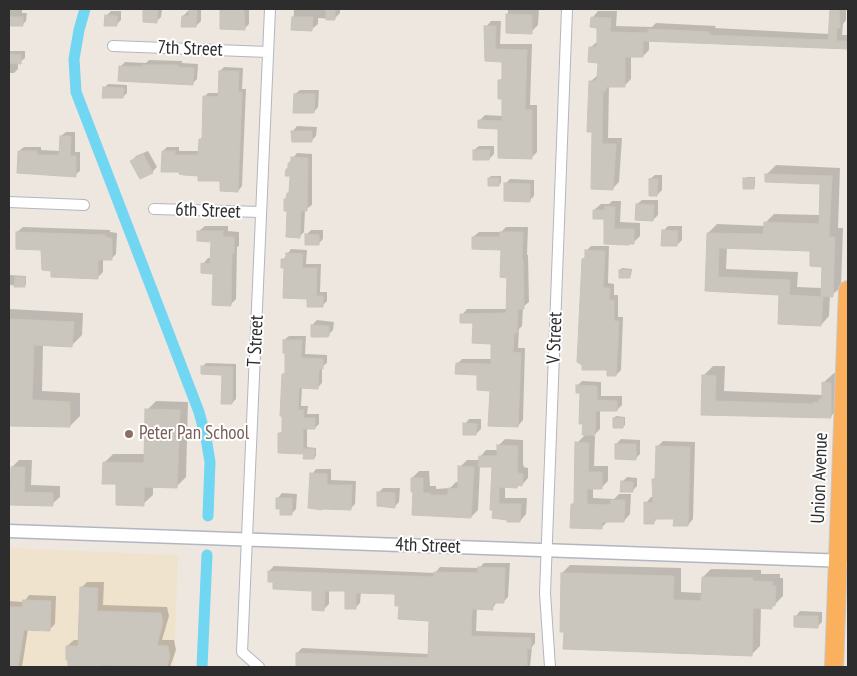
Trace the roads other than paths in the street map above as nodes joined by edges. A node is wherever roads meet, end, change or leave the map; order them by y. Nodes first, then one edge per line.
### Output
1 (270, 9) edge
2 (567, 9) edge
3 (113, 46) dead end
4 (268, 52) junction
5 (9, 202) edge
6 (84, 206) dead end
7 (154, 209) dead end
8 (262, 212) junction
9 (848, 290) edge
10 (9, 531) edge
11 (246, 540) junction
12 (547, 550) junction
13 (843, 561) edge
14 (259, 667) edge
15 (550, 667) edge
16 (834, 667) edge

1 - 4 street, T Street
2 - 12 street, V Street
3 - 4 street, 7th Street
4 - 8 street, T Street
5 - 6 street
7 - 8 street, 6th Street
8 - 11 street, T Street
9 - 13 highway, Union Avenue
10 - 11 street, 4th Street
11 - 12 street, 4th Street
11 - 14 street, T Street
12 - 13 street, 4th Street
12 - 15 street, V Street
13 - 16 highway, Union Avenue

